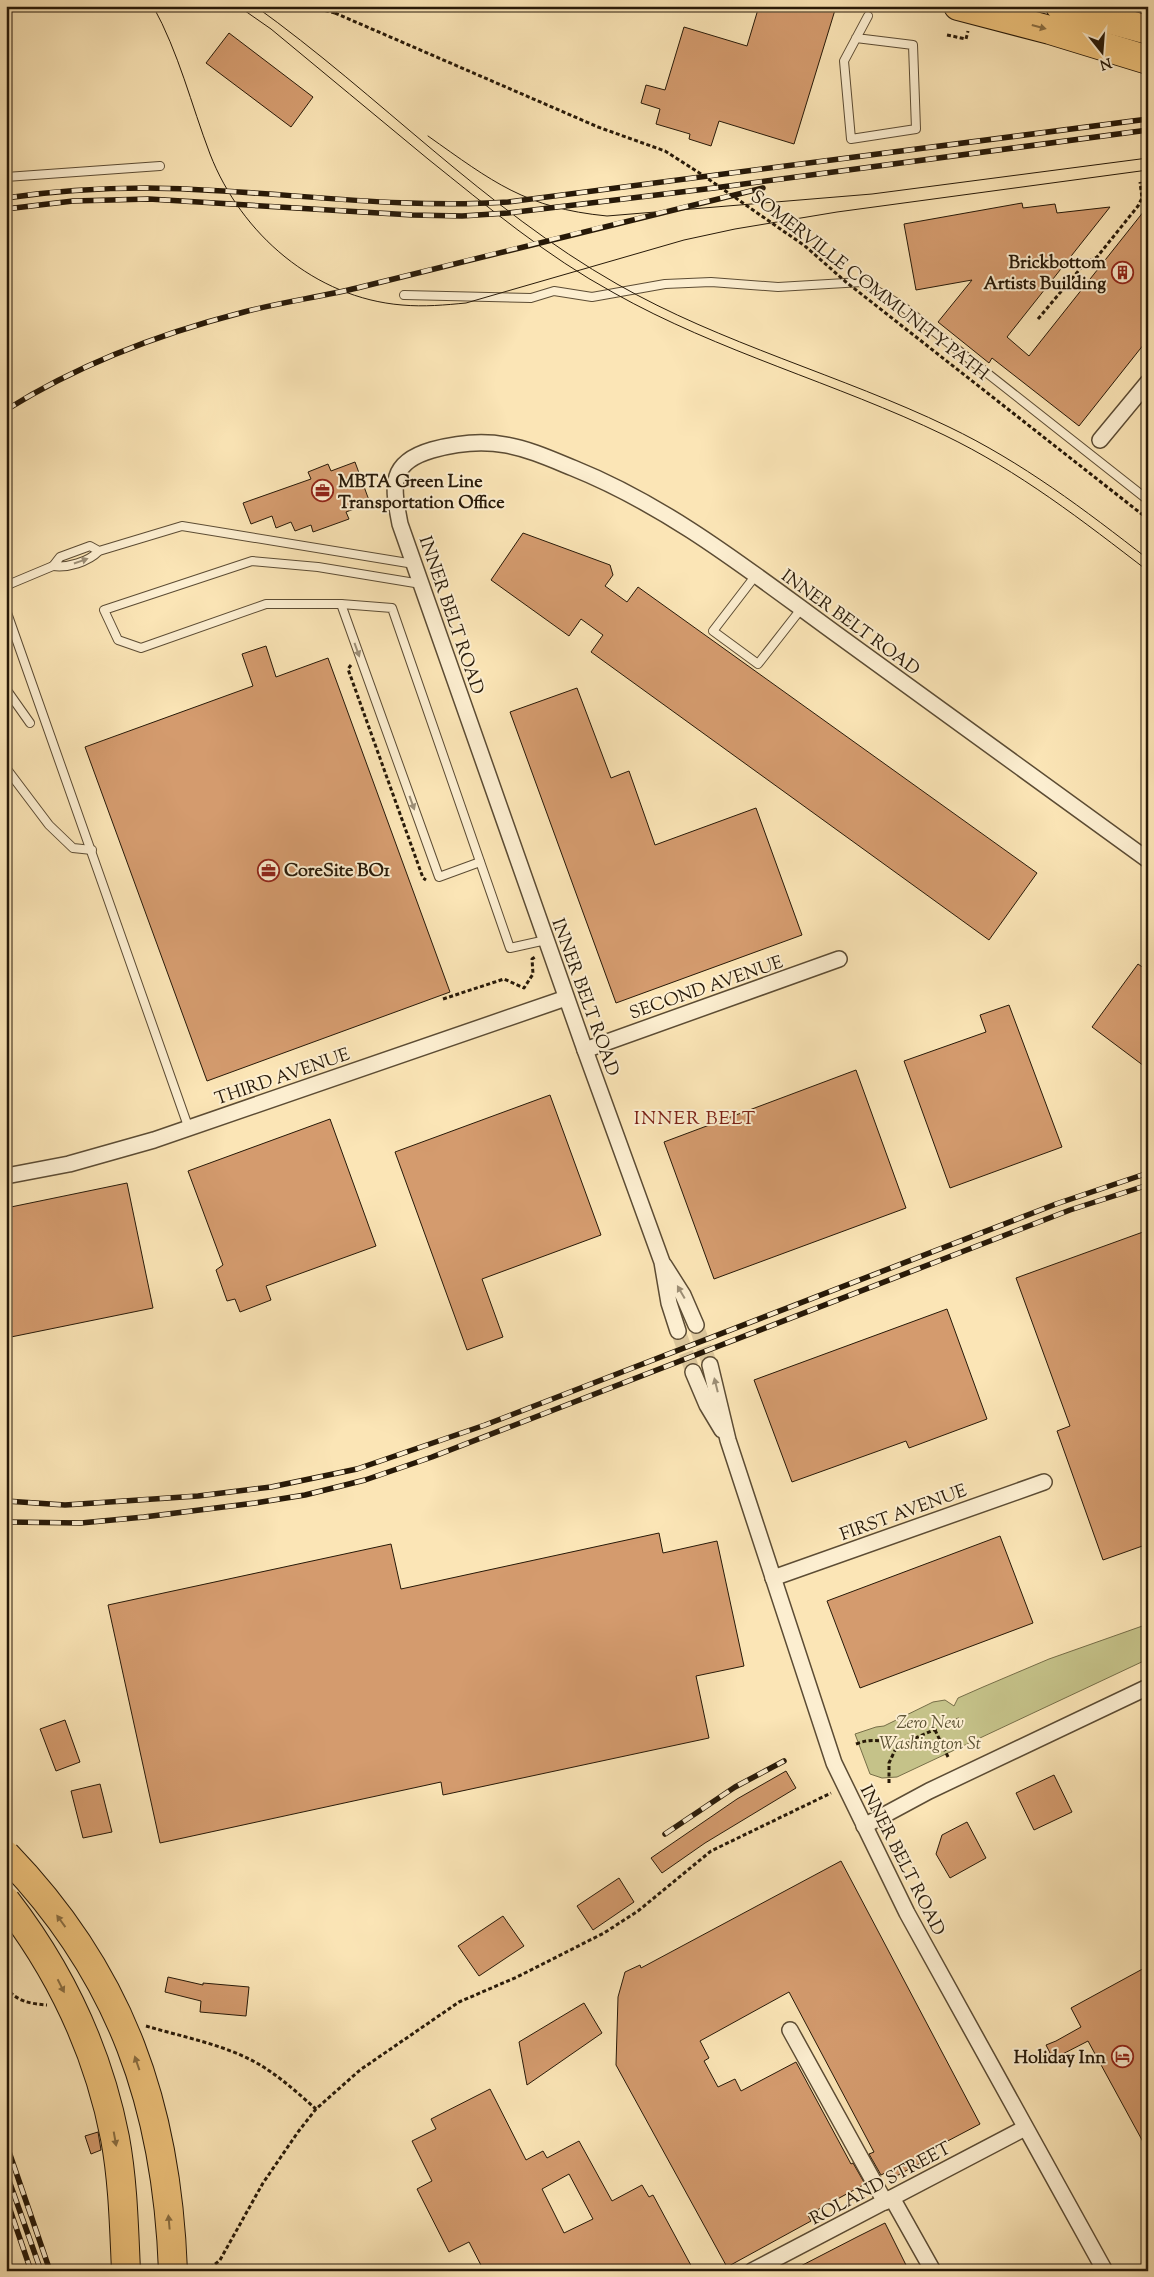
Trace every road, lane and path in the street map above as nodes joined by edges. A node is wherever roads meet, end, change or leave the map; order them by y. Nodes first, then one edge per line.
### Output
1 (306, 6) edge
2 (1060, 6) edge
3 (868, 16) dead end
4 (963, 18) edge
5 (1148, 30) edge
6 (947, 35) dead end
7 (856, 38) junction
8 (1148, 60) edge
9 (160, 166) dead end
10 (6, 177) edge
11 (1140, 182) dead end
12 (404, 295) dead end
13 (1038, 319) dead end
14 (1148, 382) edge
15 (1100, 440) dead end
16 (1148, 500) edge
17 (1148, 519) edge
18 (414, 564) junction
19 (756, 575) junction
20 (421, 584) junction
21 (6, 588) edge
22 (341, 604) junction
23 (801, 609) junction
24 (6, 610) edge
25 (8, 621) edge
26 (6, 689) edge
27 (30, 723) dead end
28 (6, 768) edge
29 (92, 850) junction
30 (1148, 860) edge
31 (480, 862) junction
32 (548, 946) junction
33 (839, 959) dead end
34 (566, 998) junction
35 (443, 999) dead end
36 (585, 1050) junction
37 (189, 1129) junction
38 (6, 1176) edge
39 (662, 1262) junction
40 (696, 1325) tunnel mouth
41 (678, 1331) tunnel mouth
42 (710, 1365) tunnel mouth
43 (693, 1372) tunnel mouth
44 (728, 1440) junction
45 (1044, 1482) dead end
46 (773, 1578) junction
47 (1148, 1687) edge
48 (959, 1719) dead end
49 (935, 1730) junction
50 (856, 1744) dead end
51 (897, 1746) junction
52 (949, 1759) dead end
53 (889, 1783) dead end
54 (845, 1786) junction
55 (864, 1826) junction
56 (6, 1855) edge
57 (6, 1901) edge
58 (138, 2023) dead end
59 (790, 2030) dead end
60 (316, 2109) junction
61 (1026, 2128) junction
62 (888, 2200) junction
63 (126, 2271) edge
64 (173, 2271) edge
65 (197, 2271) edge
66 (752, 2271) edge
67 (933, 2271) edge
68 (1105, 2271) edge

1 - 17 path, SOMERVILLE COMMUNITY PATH, bridge
2 - 5 highway
3 - 7 lane
4 - 6 path
4 -> 8 highway
7 - 7 lane
9 - 10 lane
11 - 13 path
12 - 16 lane
14 - 15 street
18 - 19 street, INNER BELT ROAD
18 - 20 street, INNER BELT ROAD
18 - 21 lane
19 - 23 street, INNER BELT ROAD
19 - 23 lane
20 - 22 lane
20 - 32 street, INNER BELT ROAD
22 - 31 lane
22 -> 31 lane
23 - 30 street, INNER BELT ROAD
24 - 25 lane
25 - 29 lane
26 - 27 lane
28 - 29 lane
29 - 37 lane
31 - 32 lane
32 - 34 street, INNER BELT ROAD
32 - 35 path
33 - 36 street, SECOND AVENUE
34 - 36 street, INNER BELT ROAD
34 - 37 street, THIRD AVENUE
36 - 39 street, INNER BELT ROAD
37 - 38 street, THIRD AVENUE
40 -> 39 street, INNER BELT ROAD
39 - 41 street, INNER BELT ROAD
44 -> 42 street, INNER BELT ROAD
43 - 44 street, INNER BELT ROAD
44 - 46 street, INNER BELT ROAD
45 - 46 street, FIRST AVENUE
46 - 54 street, INNER BELT ROAD
47 - 55 street
48 - 49 path
49 - 51 path
49 - 52 path
50 - 51 path
51 - 53 path
54 - 55 street, INNER BELT ROAD
54 - 60 path
55 - 61 street, INNER BELT ROAD
64 -> 56 highway, bridge
57 -> 63 highway, bridge
58 - 60 path
59 - 62 street
60 - 65 path
61 - 62 street, ROLAND STREET
61 - 68 street, INNER BELT ROAD
62 - 66 street, ROLAND STREET
62 - 67 street

